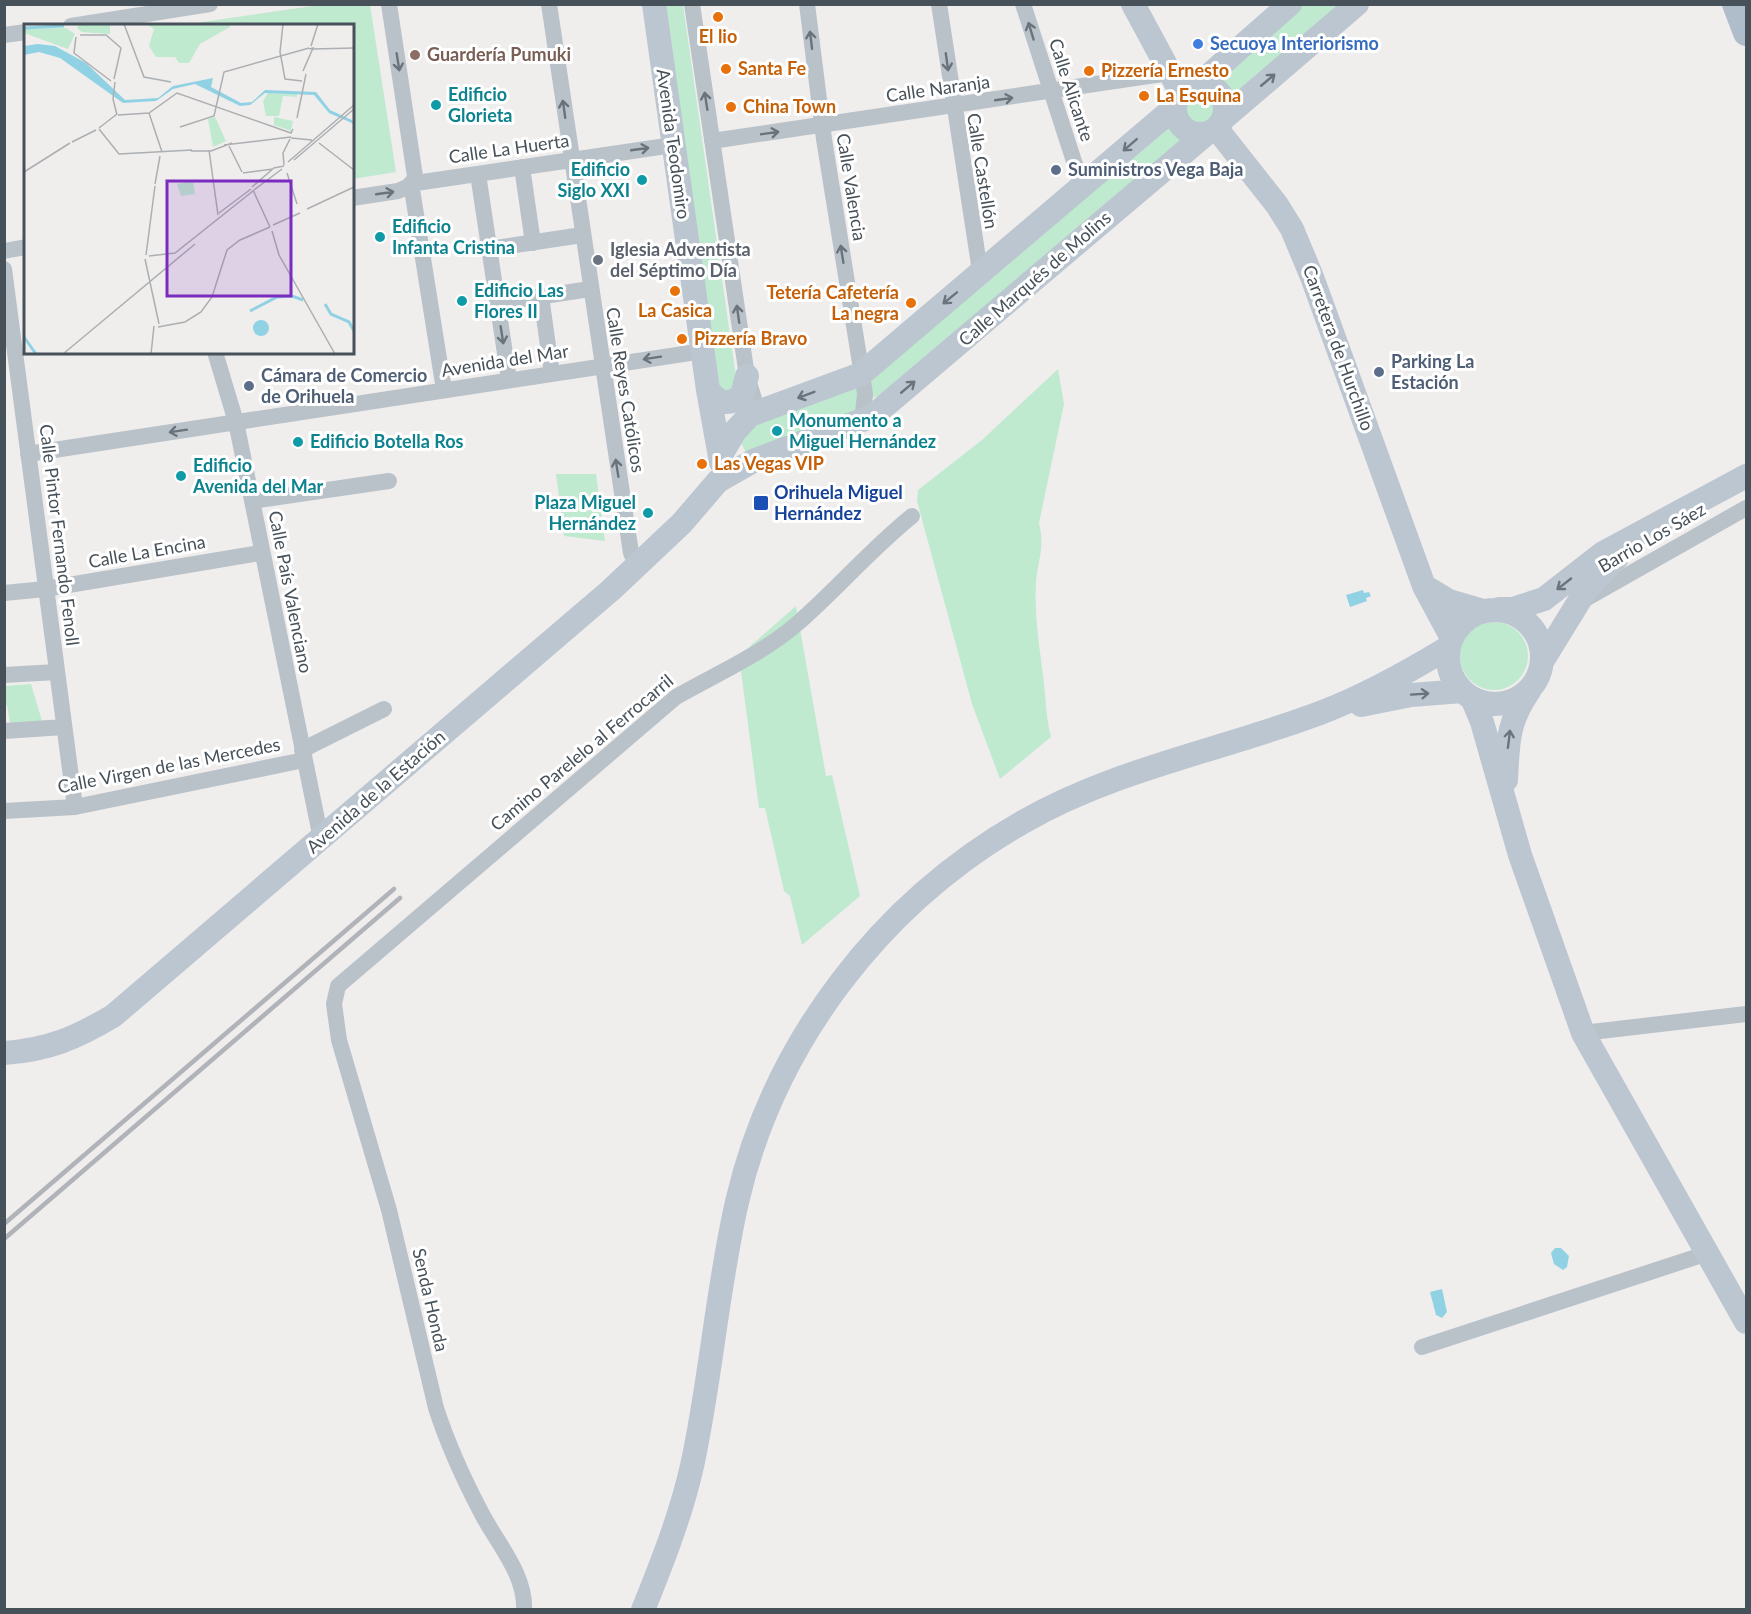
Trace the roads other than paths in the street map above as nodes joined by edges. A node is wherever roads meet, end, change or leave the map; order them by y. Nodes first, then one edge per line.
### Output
1 (210, 4) edge
2 (389, 4) edge
3 (549, 4) edge
4 (654, 4) edge
5 (692, 4) edge
6 (807, 4) edge
7 (939, 4) edge
8 (1023, 4) edge
9 (1133, 4) edge
10 (1290, 4) edge
11 (1357, 4) edge
12 (1736, 4) edge
13 (116, 16) edge
14 (80, 24) edge
15 (24, 32) edge
16 (1746, 33) edge
17 (4, 35) edge
18 (1183, 88) junction
19 (1050, 92) junction
20 (953, 106) junction
21 (822, 125) junction
22 (1216, 127) junction
23 (712, 141) junction
24 (673, 145) junction
25 (571, 160) junction
26 (522, 167) junction
27 (477, 174) junction
28 (414, 183) junction
29 (1082, 186) junction
30 (354, 198) edge
31 (582, 235) junction
32 (533, 243) junction
33 (24, 247) edge
34 (489, 249) junction
35 (4, 251) edge
36 (4, 269) edge
37 (980, 272) junction
38 (590, 289) junction
39 (541, 296) junction
40 (497, 303) junction
41 (703, 351) junction
42 (216, 354) edge
43 (601, 366) junction
44 (552, 374) junction
45 (861, 374) junction
46 (747, 376) junction
47 (509, 380) junction
48 (444, 390) junction
49 (722, 396) junction
50 (762, 410) junction
51 (236, 422) junction
52 (862, 422) junction
53 (734, 434) junction
54 (28, 454) junction
55 (721, 455) junction
56 (753, 461) junction
57 (1746, 476) edge
58 (718, 480) junction
59 (389, 481) dead end
60 (252, 501) junction
61 (1746, 508) edge
62 (912, 516) dead end
63 (1648, 530) junction
64 (260, 553) junction
65 (637, 566) junction
66 (1424, 586) junction
67 (45, 589) junction
68 (4, 593) edge
69 (1578, 603) junction
70 (1491, 610) junction
71 (1450, 643) junction
72 (1543, 660) junction
73 (57, 672) junction
74 (4, 675) edge
75 (1533, 685) junction
76 (1468, 694) junction
77 (384, 709) dead end
78 (1321, 712) junction
79 (64, 727) junction
80 (4, 731) edge
81 (303, 755) junction
82 (1505, 797) junction
83 (75, 807) junction
84 (4, 811) edge
85 (321, 839) junction
86 (338, 986) joint
87 (1746, 1014) edge
88 (1583, 1033) junction
89 (4, 1053) edge
90 (1708, 1253) junction
91 (1746, 1322) edge
92 (1422, 1347) dead end
93 (524, 1610) edge
94 (643, 1610) edge

1 - 13 street
2 -> 28 street
25 -> 3 street, Calle Reyes Católicos
4 - 24 street, Avenida Teodomiro
23 -> 5 street
21 -> 6 street, Calle Valencia
7 -> 20 street, Calle Castellón
19 -> 8 street, Calle Alicante
9 - 18 street
10 - 18 street
22 -> 11 street, Calle Marqués de Molins
12 - 16 main road
13 - 14 street
15 - 17 street
18 - 19 street, Calle Naranja
18 - 22 street
18 - 22 street
18 -> 29 street
20 -> 19 street, Calle Naranja
19 - 29 street, Calle Alicante
20 - 21 street, Calle Naranja
20 - 37 street, Calle Castellón
23 -> 21 street, Calle Naranja
45 -> 21 street, Calle Valencia
52 -> 22 street, Calle Marqués de Molins
22 - 66 street, Carretera de Hurchillo
46 -> 23 street
25 -> 24 street, Calle La Huerta
24 - 41 street, Avenida Teodomiro
25 - 26 street, Calle La Huerta
25 - 31 street, Calle Reyes Católicos
26 - 27 street, Calle La Huerta
26 - 32 street
27 - 28 street, Calle La Huerta
27 - 34 street
30 -> 28 street, Calle La Huerta
28 - 48 street
29 - 37 street
31 - 32 street
31 - 38 street, Calle Reyes Católicos
32 - 34 street
33 - 35 street
34 - 40 street
36 - 54 street, Calle Pintor Fernando Fenoll
37 -> 45 street
38 - 39 street
38 - 43 street, Calle Reyes Católicos
39 - 40 street
39 - 44 street
40 -> 47 street
41 -> 43 street, Avenida del Mar
41 - 49 street, Avenida Teodomiro
42 - 51 street, Calle País Valenciano
43 - 44 street, Avenida del Mar
65 -> 43 street, Calle Reyes Católicos
44 - 47 street, Avenida del Mar
45 -> 50 street
45 - 52 street
46 - 49 street
46 - 50 street
47 - 48 street, Avenida del Mar
48 - 51 street, Avenida del Mar
49 - 55 street, Avenida Teodomiro
50 - 53 street
51 -> 54 street, Avenida del Mar
51 - 60 street, Calle País Valenciano
52 - 56 street, Calle Marqués de Molins
53 - 55 street
53 - 56 street
54 - 67 street, Calle Pintor Fernando Fenoll
55 - 58 street, Avenida Teodomiro
56 - 58 street, Calle Marqués de Molins
57 - 63 street
58 - 65 street, Avenida de la Estación
59 - 60 street
60 - 64 street, Calle País Valenciano
61 - 69 street, Barrio Los Sáez
62 - 86 street, Camino Parelelo al Ferrocarril
63 - 69 street
63 -> 70 street
64 - 67 street, Calle La Encina
64 - 81 street, Calle País Valenciano
65 - 85 street, Avenida de la Estación
66 - 70 street
66 - 71 street, Carretera de Hurchillo
67 - 68 street, Calle La Encina
67 - 73 street, Calle Pintor Fernando Fenoll
69 - 72 street
70 - 71 street
70 - 72 street
71 - 76 street
71 - 78 street
72 - 75 street
73 - 74 street
73 - 79 street, Calle Pintor Fernando Fenoll
75 - 76 street
82 -> 75 street
78 -> 76 street
76 - 82 street
77 - 81 street, Calle Virgen de las Mercedes
78 - 94 street
79 - 80 street
79 - 83 street, Calle Pintor Fernando Fenoll
81 - 83 street, Calle Virgen de las Mercedes
81 - 85 street, Calle País Valenciano
82 - 88 street
83 - 84 street, Calle Virgen de las Mercedes
85 - 89 street, Avenida de la Estación
86 - 93 street, Senda Honda
87 - 88 street
88 - 90 street
90 - 91 street
90 - 92 street

